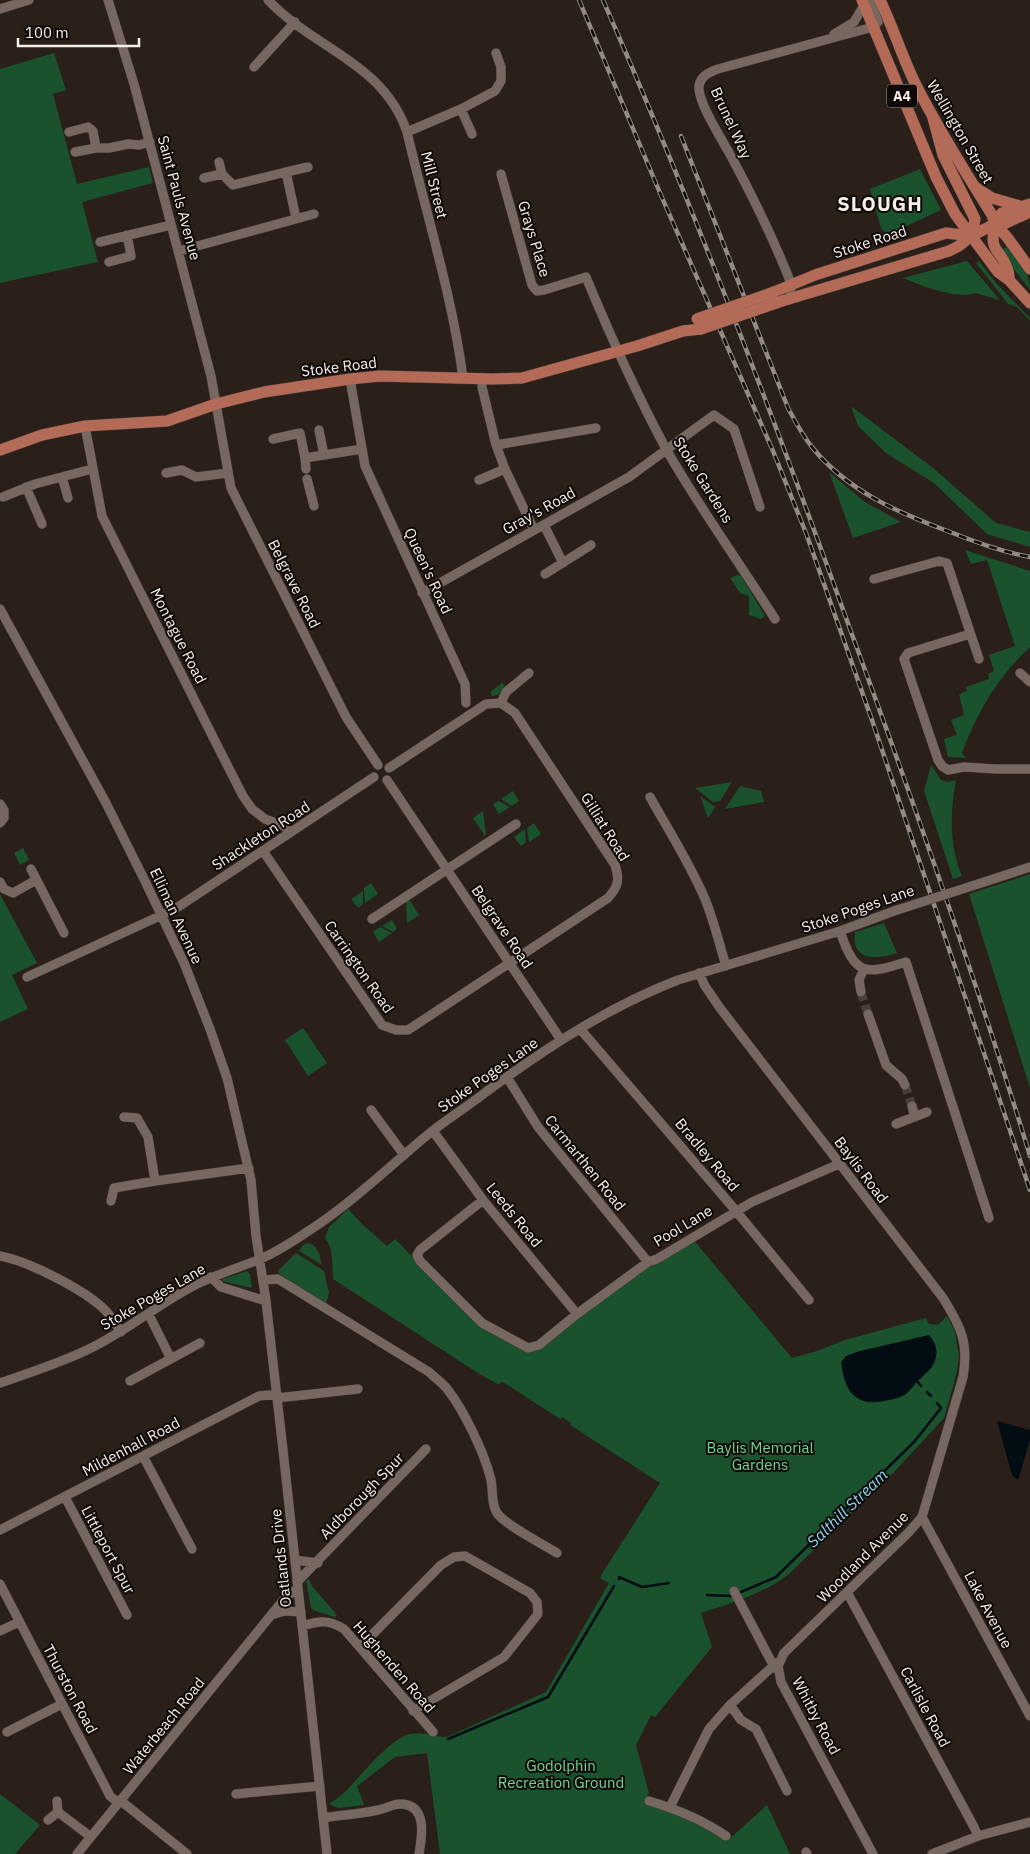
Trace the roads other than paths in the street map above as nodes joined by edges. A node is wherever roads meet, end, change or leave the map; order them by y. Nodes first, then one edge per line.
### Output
1 (29, 0) edge
2 (108, 0) edge
3 (268, 0) edge
4 (880, 0) edge
5 (865, 2) edge
6 (0, 9) edge
7 (294, 22) junction
8 (872, 27) junction
9 (827, 38) junction
10 (496, 53) dead end
11 (254, 67) dead end
12 (461, 109) junction
13 (933, 118) junction
14 (69, 132) dead end
15 (407, 132) junction
16 (472, 134) dead end
17 (150, 142) junction
18 (96, 148) junction
19 (75, 152) dead end
20 (219, 162) dead end
21 (308, 168) dead end
22 (286, 172) junction
23 (222, 174) junction
24 (501, 174) dead end
25 (204, 178) dead end
26 (972, 185) junction
27 (1027, 206) edge
28 (314, 214) dead end
29 (954, 214) junction
30 (296, 218) junction
31 (995, 224) junction
32 (171, 225) junction
33 (946, 233) junction
34 (127, 235) junction
35 (970, 236) junction
36 (100, 242) dead end
37 (179, 251) junction
38 (109, 262) dead end
39 (1030, 269) edge
40 (586, 277) joint
41 (1010, 280) junction
42 (792, 286) junction
43 (781, 297) junction
44 (1030, 304) edge
45 (618, 351) junction
46 (464, 378) junction
47 (482, 378) junction
48 (350, 379) junction
49 (216, 404) junction
50 (85, 426) junction
51 (596, 428) dead end
52 (319, 430) dead end
53 (273, 438) dead end
54 (496, 445) junction
55 (362, 449) junction
56 (0, 450) edge
57 (667, 450) junction
58 (324, 455) junction
59 (305, 458) junction
60 (92, 468) junction
61 (306, 468) dead end
62 (505, 469) junction
63 (166, 473) dead end
64 (228, 473) junction
65 (62, 477) junction
66 (307, 479) dead end
67 (479, 480) dead end
68 (26, 488) junction
69 (3, 497) dead end
70 (68, 498) dead end
71 (314, 506) dead end
72 (760, 507) dead end
73 (42, 524) dead end
74 (544, 525) junction
75 (534, 530) junction
76 (591, 545) dead end
77 (563, 563) junction
78 (545, 574) dead end
79 (874, 579) dead end
80 (422, 593) junction
81 (0, 609) edge
82 (775, 619) dead end
83 (970, 634) junction
84 (979, 659) dead end
85 (529, 673) dead end
86 (1020, 673) dead end
87 (1030, 682) edge
88 (501, 702) junction
89 (466, 703) dead end
90 (378, 765) junction
91 (389, 768) junction
92 (1030, 769) edge
93 (374, 778) junction
94 (387, 780) junction
95 (650, 798) dead end
96 (0, 804) edge
97 (0, 823) edge
98 (516, 824) dead end
99 (290, 832) junction
100 (263, 851) junction
101 (1030, 867) edge
102 (31, 869) dead end
103 (447, 869) junction
104 (36, 880) junction
105 (0, 882) edge
106 (162, 916) junction
107 (372, 920) dead end
108 (840, 931) junction
109 (64, 933) dead end
110 (510, 963) junction
111 (726, 966) junction
112 (864, 969) junction
113 (699, 974) junction
114 (27, 977) dead end
115 (861, 992) tunnel mouth
116 (868, 1014) tunnel mouth
117 (581, 1030) junction
118 (561, 1040) junction
119 (507, 1077) junction
120 (905, 1085) tunnel mouth
121 (912, 1106) tunnel mouth
122 (371, 1110) dead end
123 (927, 1112) dead end
124 (124, 1117) dead end
125 (915, 1117) junction
126 (896, 1124) dead end
127 (433, 1131) junction
128 (404, 1155) junction
129 (839, 1164) junction
130 (249, 1168) junction
131 (154, 1180) junction
132 (483, 1200) junction
133 (111, 1201) dead end
134 (736, 1211) junction
135 (989, 1218) dead end
136 (0, 1256) edge
137 (259, 1260) junction
138 (648, 1262) junction
139 (212, 1277) junction
140 (263, 1280) junction
141 (809, 1300) dead end
142 (266, 1302) junction
143 (577, 1314) junction
144 (149, 1315) junction
145 (121, 1332) junction
146 (200, 1343) dead end
147 (171, 1359) junction
148 (130, 1381) dead end
149 (0, 1383) edge
150 (358, 1390) dead end
151 (959, 1394) joint
152 (277, 1396) junction
153 (426, 1449) dead end
154 (143, 1456) junction
155 (65, 1497) junction
156 (922, 1517) junction
157 (0, 1530) edge
158 (192, 1549) dead end
159 (557, 1553) dead end
160 (295, 1560) junction
161 (318, 1563) junction
162 (0, 1584) edge
163 (298, 1585) junction
164 (734, 1591) dead end
165 (847, 1592) junction
166 (301, 1612) junction
167 (127, 1615) dead end
168 (271, 1615) junction
169 (19, 1622) junction
170 (302, 1626) junction
171 (0, 1631) edge
172 (360, 1647) junction
173 (778, 1666) junction
174 (62, 1704) junction
175 (730, 1705) junction
176 (413, 1711) junction
177 (1030, 1716) edge
178 (7, 1732) dead end
179 (433, 1732) dead end
180 (320, 1786) junction
181 (787, 1791) dead end
182 (236, 1794) dead end
183 (56, 1801) dead end
184 (649, 1801) dead end
185 (120, 1802) junction
186 (670, 1807) junction
187 (58, 1812) junction
188 (323, 1818) junction
189 (48, 1820) dead end
190 (1030, 1822) edge
191 (726, 1836) dead end
192 (978, 1836) junction
193 (90, 1837) junction
194 (77, 1854) edge
195 (187, 1854) edge
196 (327, 1854) edge
197 (419, 1854) edge
198 (873, 1854) edge
199 (932, 1854) edge

1 - 6 street
2 - 17 street, Saint Pauls Avenue
3 - 7 street, Mill Street
4 - 13 main road, Wellington Street / A4
5 - 8 main road, A4
5 - 9 street, Brunel Way
7 - 11 street
7 - 15 street, Mill Street
8 - 9 street, Brunel Way
8 - 29 main road, A4
9 - 42 street, Brunel Way
10 - 12 street
12 - 15 street
12 - 16 street
13 - 26 main road, Wellington Street / A4
13 - 35 main road
14 - 18 street
15 - 46 street, Mill Street
17 - 18 street
17 - 32 street, Saint Pauls Avenue
18 - 19 street
20 - 23 street
21 - 22 street
22 - 23 street
22 - 30 street
23 - 25 street
24 - 40 street, Grays Place
26 - 27 main road, A4
26 - 31 main road, Wellington Street / A4
27 - 31 main road
28 - 30 street
29 - 33 main road
29 - 35 main road
30 - 37 street
31 - 35 main road
31 - 39 main road, Wellington Street / A4
31 - 41 main road
32 - 34 street
32 - 37 street, Saint Pauls Avenue
33 - 35 main road, Stoke Road
33 - 42 main road, Stoke Road
34 - 36 street
34 - 38 street
35 - 41 main road
35 - 43 main road, Stoke Road
37 - 49 street, Saint Pauls Avenue
40 - 45 street, Stoke Gardens
41 - 44 main road
42 - 43 main road, Stoke Road
43 - 45 main road, Stoke Road, bridge
45 - 47 main road, Stoke Road
45 - 57 street, Stoke Gardens
46 - 47 main road, Stoke Road
46 - 48 main road, Stoke Road
47 - 54 street
48 - 49 main road, Stoke Road
48 - 55 street, Queen's Road
49 - 50 main road, Stoke Road
49 - 64 street, Belgrave Road
50 - 56 main road, Stoke Road
50 - 60 street, Montague Road
51 - 54 street
52 - 58 street
53 - 59 street
54 - 62 street
55 - 58 street
55 - 80 street, Queen's Road
57 - 72 street, Gray's Road
57 - 74 street, Gray's Road
57 - 82 street, Stoke Gardens
58 - 59 street
59 - 61 street
60 - 65 street
60 - 99 street, Montague Road
62 - 67 street
62 - 75 street
63 - 64 street
64 - 90 street, Belgrave Road
65 - 68 street
65 - 70 street
66 - 71 street
68 - 69 street
68 - 73 street
74 - 75 street, Gray's Road
74 - 77 street
75 - 80 street, Gray's Road
76 - 77 street
77 - 78 street
79 - 83 street
80 - 89 street, Queen's Road
81 - 106 street, Elliman Avenue
83 - 84 street
83 - 92 street
85 - 88 street
86 - 87 street
88 - 91 street
88 - 110 street, Gilliat Road
90 - 91 street
90 - 93 street
91 - 94 street
93 - 94 street
93 - 99 street, Shackleton Road
94 - 103 street, Belgrave Road
95 - 111 street
96 - 97 street
98 - 103 street
99 - 100 street, Shackleton Road
100 - 106 street, Shackleton Road
100 - 110 street, Carrington Road
101 - 108 street, Stoke Poges Lane, bridge
102 - 104 street
103 - 107 street
103 - 110 street, Belgrave Road
104 - 105 street
104 - 109 street
106 - 114 street, Shackleton Road
106 - 130 street, Elliman Avenue
108 - 111 street, Stoke Poges Lane
108 - 112 street
110 - 118 street, Belgrave Road
111 - 113 street, Stoke Poges Lane
112 - 115 street
112 - 135 street
113 - 117 street, Stoke Poges Lane
113 - 129 street, Baylis Road
116 - 120 street
117 - 118 street, Stoke Poges Lane
117 - 134 street, Bradley Road
118 - 119 street, Stoke Poges Lane
119 - 127 street, Stoke Poges Lane
119 - 138 street, Carmarthen Road
121 - 125 street
122 - 128 street
123 - 125 street
124 - 131 street
125 - 126 street
127 - 128 street, Stoke Poges Lane
127 - 132 street, Leeds Road
128 - 137 street, Stoke Poges Lane
129 - 134 street, Pool Lane
129 - 151 street, Baylis Road
130 - 131 street
130 - 137 street, Elliman Avenue
131 - 133 street
132 - 143 street, Leeds Road
132 - 143 street, Pool Lane
134 - 138 street, Pool Lane
134 - 141 street, Bradley Road
136 - 145 street
137 - 139 street, Stoke Poges Lane
137 - 140 street, Oatlands Drive
138 - 143 street, Pool Lane
139 - 142 street
139 - 144 street, Stoke Poges Lane
140 - 142 street, Oatlands Drive
140 - 159 street
142 - 152 street, Oatlands Drive
144 - 145 street, Stoke Poges Lane
144 - 147 street
145 - 149 street, Stoke Poges Lane
146 - 147 street
147 - 148 street
150 - 152 street, Mildenhall Road
151 - 156 street, Woodland Avenue
152 - 154 street, Mildenhall Road
152 - 160 street, Oatlands Drive
153 - 161 street, Aldborough Spur
154 - 155 street, Mildenhall Road
154 - 158 street
155 - 157 street, Mildenhall Road
155 - 167 street, Littleport Spur
156 - 165 street, Woodland Avenue
156 - 177 street, Lake Avenue
160 - 161 street
160 - 163 street, Oatlands Drive
161 - 163 street, Aldborough Spur
162 - 169 street, Thurston Road
163 - 166 street, Oatlands Drive
163 - 168 street, Waterbeach Road
164 - 173 street, Whitby Road
165 - 173 street, Woodland Avenue
165 - 192 street, Carlisle Road
166 - 168 street
166 - 170 street, Oatlands Drive
168 - 185 street, Waterbeach Road
169 - 171 street
169 - 174 street, Thurston Road
170 - 172 street, Hughenden Road
170 - 180 street, Oatlands Drive
172 - 176 street, Hughenden Road
172 - 176 street
173 - 175 street
173 - 198 street, Whitby Road
174 - 178 street
174 - 185 street, Thurston Road
175 - 181 street
175 - 186 street
176 - 179 street, Hughenden Road
180 - 182 street
180 - 188 street, Oatlands Drive
183 - 187 street
184 - 186 street
185 - 193 street, Waterbeach Road
185 - 195 street, Thurston Road
186 - 191 street
187 - 189 street
187 - 193 street
188 - 196 street, Oatlands Drive
188 - 197 street
190 - 192 street
192 - 199 street
193 - 194 street, Waterbeach Road

